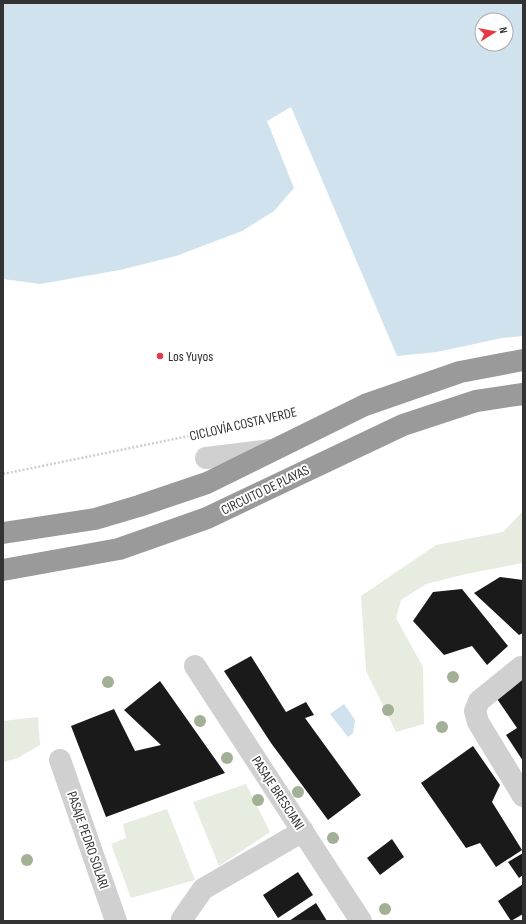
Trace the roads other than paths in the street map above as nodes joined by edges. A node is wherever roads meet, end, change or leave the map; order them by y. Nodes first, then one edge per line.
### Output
1 (523, 360) edge
2 (523, 394) edge
3 (274, 450) junction
4 (206, 458) dead end
5 (3, 533) edge
6 (3, 570) edge
7 (195, 666) dead end
8 (522, 667) dead end
9 (60, 760) dead end
10 (523, 796) edge
11 (303, 831) junction
12 (182, 919) dead end
13 (116, 921) edge
14 (361, 921) edge

1 - 3 highway
2 - 6 highway, CIRCUITO DE PLAYAS
3 - 4 street
3 - 5 highway
7 - 11 street, PASAJE BRESCIANI
8 - 10 street
9 - 13 street, PASAJE PEDRO SOLARI
11 - 12 street
11 - 14 street, PASAJE BRESCIANI

